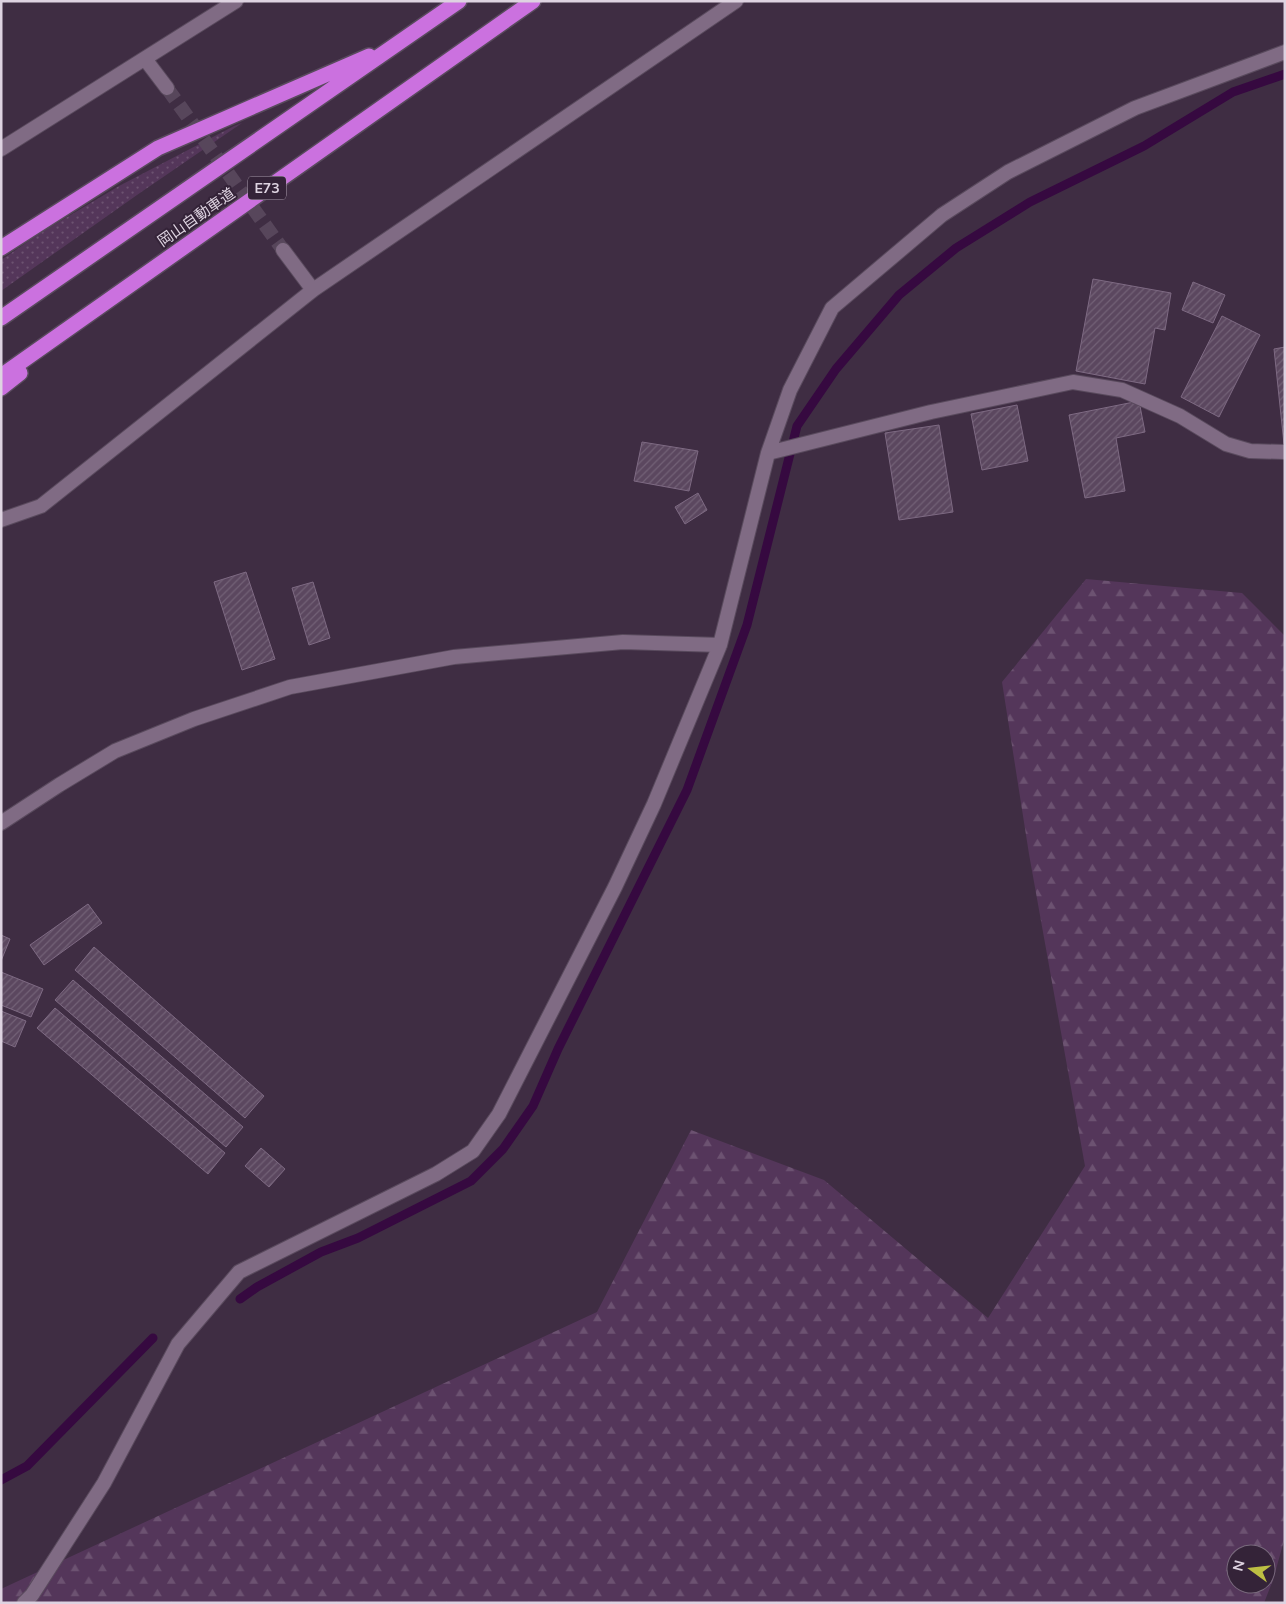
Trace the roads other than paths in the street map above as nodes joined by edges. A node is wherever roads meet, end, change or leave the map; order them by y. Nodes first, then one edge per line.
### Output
1 (236, 1) edge
2 (459, 1) edge
3 (533, 1) edge
4 (736, 1) edge
5 (401, 42) junction
6 (1285, 52) edge
7 (145, 59) junction
8 (166, 88) tunnel mouth
9 (1, 148) edge
10 (1, 248) edge
11 (283, 250) tunnel mouth
12 (136, 280) junction
13 (313, 290) junction
14 (1, 318) edge
15 (1, 376) edge
16 (1, 388) edge
17 (1285, 452) edge
18 (768, 453) junction
19 (1, 520) edge
20 (720, 645) junction
21 (1, 823) edge
22 (24, 1603) edge

1 - 7 street
2 - 5 highway, 岡山自動車道
3 - 12 highway, 岡山自動車道 / E73
4 - 13 street
5 - 10 highway
5 - 14 highway, 岡山自動車道
6 - 18 street
7 - 8 street
7 - 9 street
11 - 13 street
12 - 15 highway, 岡山自動車道 / E73
12 - 16 highway
13 - 19 street
17 - 18 street
18 - 20 street
20 - 21 street
20 - 22 street

